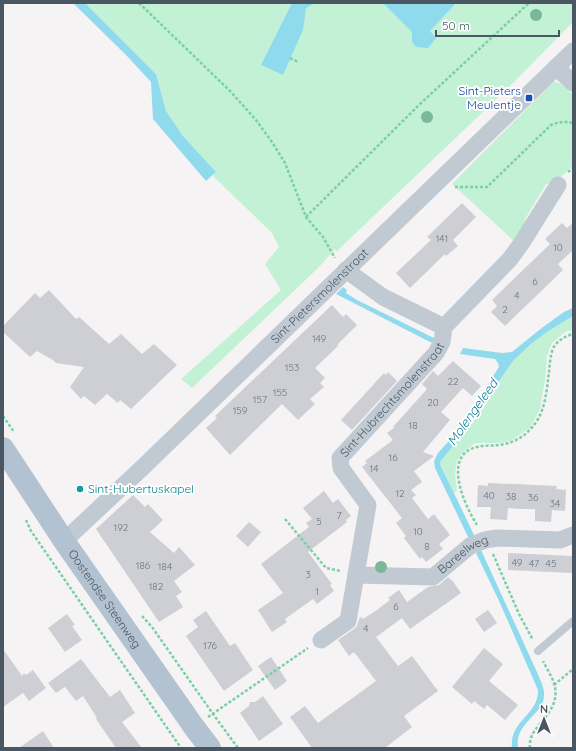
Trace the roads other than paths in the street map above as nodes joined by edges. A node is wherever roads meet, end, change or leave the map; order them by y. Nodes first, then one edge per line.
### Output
1 (573, 51) edge
2 (556, 67) junction
3 (573, 83) edge
4 (558, 185) dead end
5 (341, 266) junction
6 (444, 327) junction
7 (3, 448) edge
8 (573, 535) edge
9 (64, 541) junction
10 (356, 575) junction
11 (573, 621) edge
12 (321, 640) road end
13 (538, 651) dead end
14 (210, 748) edge

1 - 2 street, Sint-Pietersmolenstraat
2 - 3 street
2 - 5 street, Sint-Pietersmolenstraat
4 - 6 street, Sint-Hubrechtsmolenstraat
5 - 6 street, Sint-Hubrechtsmolenstraat
5 - 9 street, Sint-Pietersmolenstraat
6 - 10 street, Sint-Hubrechtsmolenstraat
7 - 9 main road, Oostendse Steenweg
8 - 10 street, Bareelweg
9 - 14 main road, Oostendse Steenweg
10 - 12 street, Sint-Hubrechtsmolenstraat
11 - 13 lane

